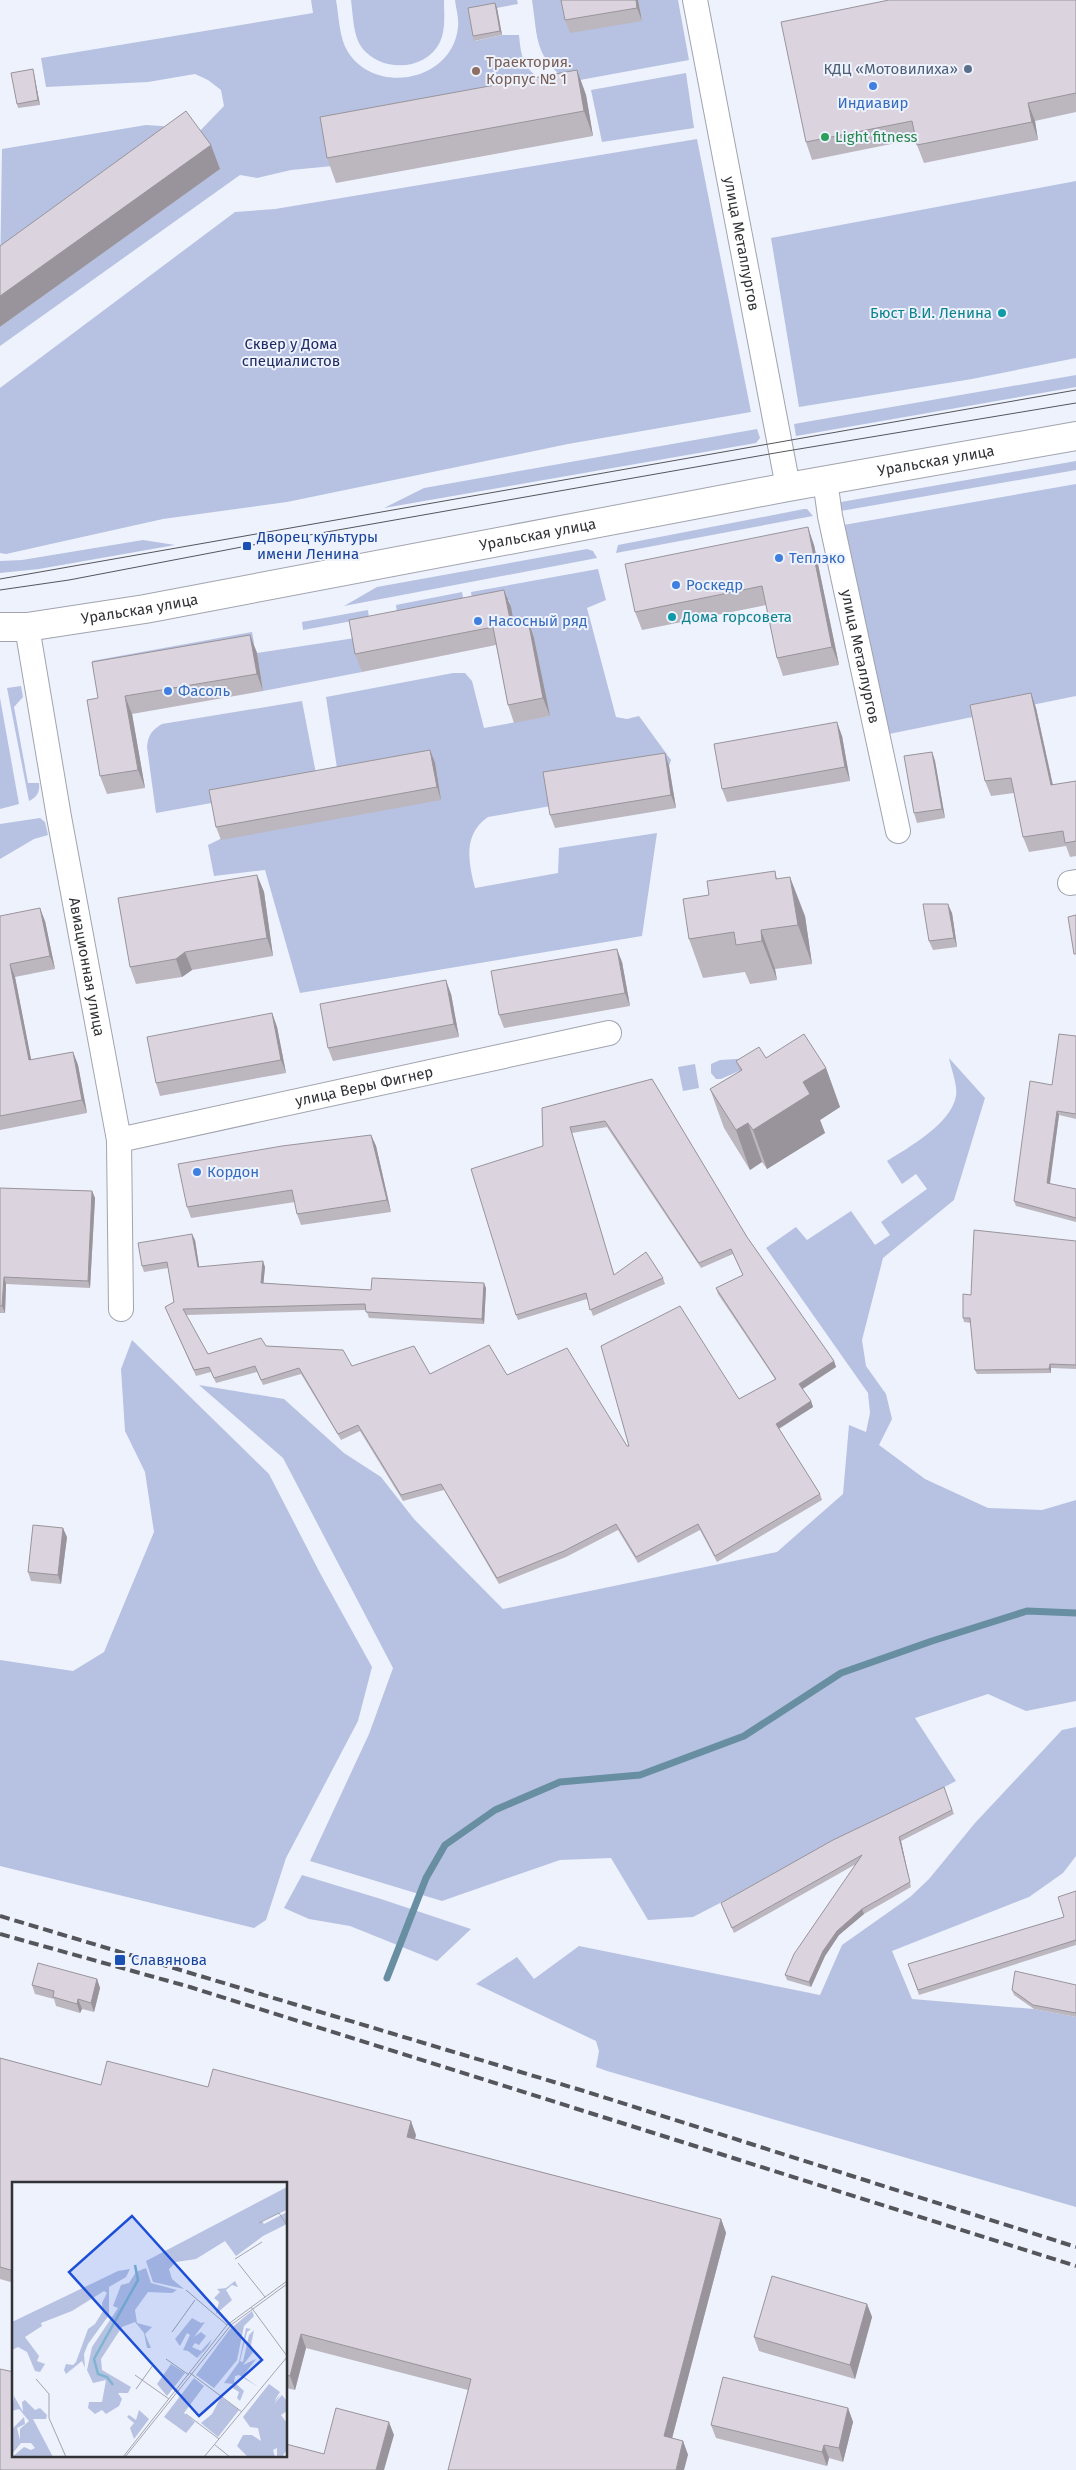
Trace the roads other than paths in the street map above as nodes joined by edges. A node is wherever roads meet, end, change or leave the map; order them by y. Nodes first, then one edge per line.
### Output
1 (695, 0) edge
2 (1076, 436) edge
3 (825, 480) junction
4 (788, 487) junction
5 (0, 626) edge
6 (27, 626) junction
7 (898, 832) dead end
8 (610, 1033) dead end
9 (119, 1140) junction
10 (121, 1309) dead end

1 - 4 street, улица Металлургов
2 - 3 main road, Уральская улица
3 - 4 main road, Уральская улица
3 - 7 street, улица Металлургов
4 - 6 main road, Уральская улица
5 - 6 main road, Уральская улица
6 - 9 street, Авиационная улица
8 - 9 street, улица Веры Фигнер
9 - 10 street, Авиационная улица

